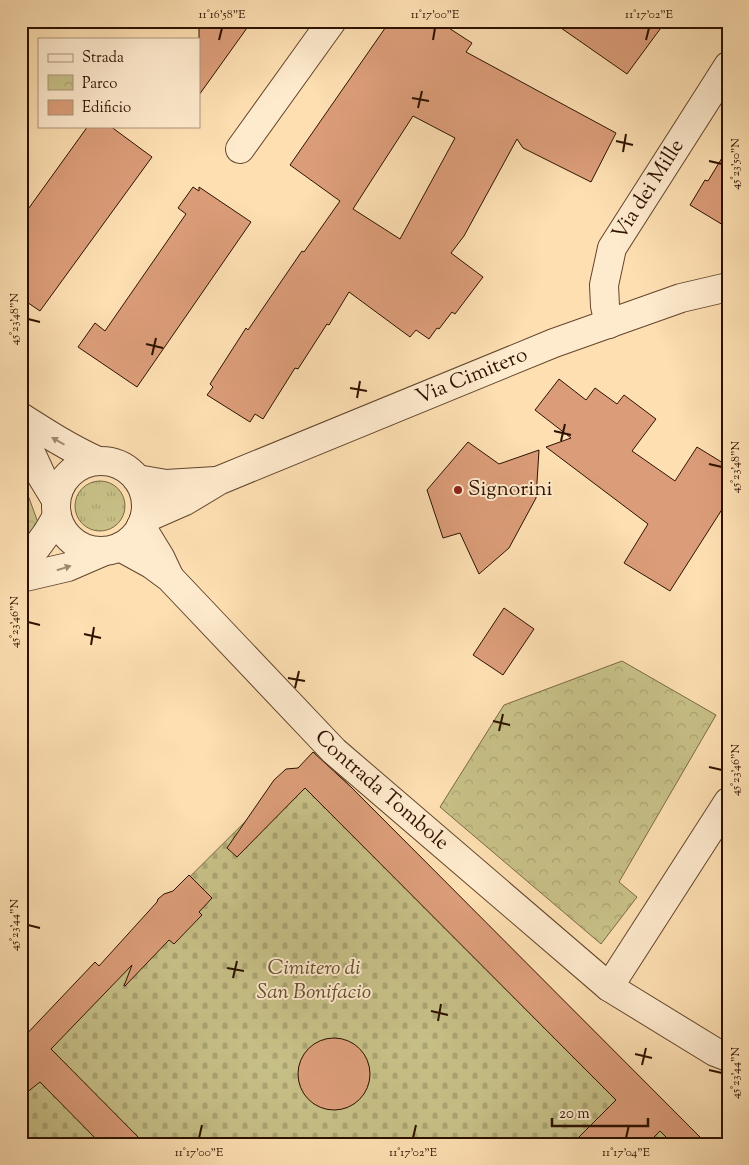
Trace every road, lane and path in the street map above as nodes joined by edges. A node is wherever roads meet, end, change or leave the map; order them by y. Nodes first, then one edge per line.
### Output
1 (332, 21) edge
2 (728, 66) edge
3 (240, 149) dead end
4 (728, 287) edge
5 (609, 324) junction
6 (21, 416) edge
7 (21, 431) edge
8 (98, 461) junction
9 (137, 479) junction
10 (220, 480) junction
11 (56, 508) junction
12 (143, 523) junction
13 (112, 549) junction
14 (21, 561) edge
15 (21, 578) edge
16 (170, 578) junction
17 (728, 802) edge
18 (609, 987) junction
19 (728, 1057) edge

1 - 3 street
2 - 5 street, Via dei Mille
4 - 5 street, Via Cimitero
5 - 10 street, Via Cimitero
8 -> 6 street
7 - 11 street
8 - 9 street
8 - 11 street
9 - 10 street, Via Cimitero
9 - 12 street
10 - 12 street, Via Cimitero
11 - 13 street
11 - 14 street
12 - 13 street
12 - 16 street, Contrada Tombole
15 -> 13 street
13 - 16 street, Contrada Tombole
16 - 18 street, Contrada Tombole
17 - 18 street
18 - 19 street, Contrada Tombole

